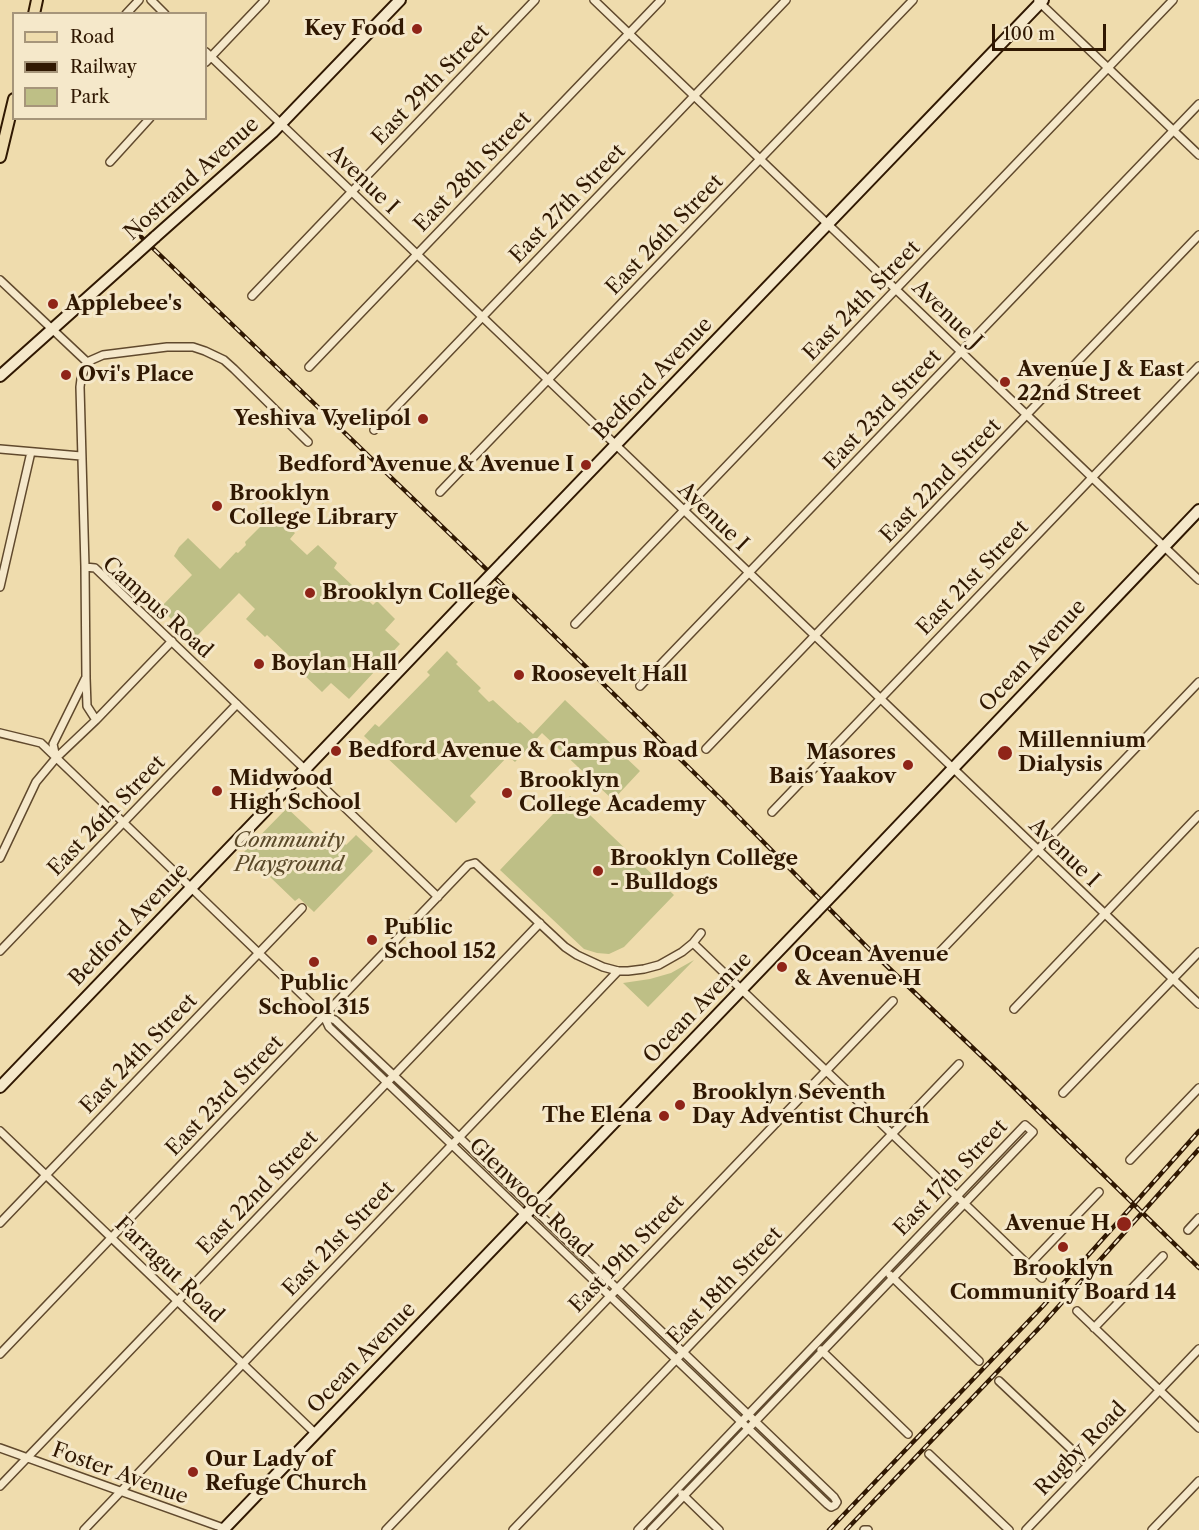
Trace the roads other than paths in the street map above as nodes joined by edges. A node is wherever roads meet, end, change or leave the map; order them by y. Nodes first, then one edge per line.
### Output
1 (139, 0) edge
2 (151, 0) edge
3 (265, 0) edge
4 (400, 0) edge
5 (536, 0) edge
6 (594, 0) edge
7 (661, 0) edge
8 (786, 0) edge
9 (912, 0) edge
10 (1173, 0) edge
11 (1040, 1) edge
12 (128, 12) edge
13 (163, 12) edge
14 (629, 33) junction
15 (207, 57) edge
16 (1108, 68) junction
17 (694, 96) junction
18 (1199, 104) edge
19 (12, 107) edge
20 (148, 120) edge
21 (281, 125) junction
22 (1173, 130) junction
23 (1, 150) edge
24 (1199, 155) edge
25 (760, 159) junction
26 (110, 162) dead end
27 (351, 192) junction
28 (828, 224) junction
29 (1199, 235) edge
30 (417, 255) junction
31 (0, 280) edge
32 (896, 289) junction
33 (252, 296) dead end
34 (482, 317) junction
35 (52, 329) junction
36 (961, 352) junction
37 (87, 362) junction
38 (1199, 366) edge
39 (309, 367) dead end
40 (0, 376) edge
41 (548, 380) junction
42 (1027, 415) junction
43 (374, 430) dead end
44 (308, 442) dead end
45 (615, 446) junction
46 (0, 449) edge
47 (31, 452) junction
48 (81, 456) junction
49 (1092, 478) junction
50 (440, 492) dead end
51 (1199, 510) edge
52 (684, 511) junction
53 (1164, 546) junction
54 (85, 567) junction
55 (749, 573) junction
56 (1199, 580) edge
57 (0, 587) edge
58 (575, 624) dead end
59 (814, 636) junction
60 (171, 641) junction
61 (86, 678) junction
62 (1199, 682) edge
63 (640, 686) dead end
64 (880, 699) junction
65 (237, 704) junction
66 (96, 720) junction
67 (0, 733) edge
68 (706, 749) dead end
69 (56, 758) junction
70 (305, 769) junction
71 (953, 769) junction
72 (772, 812) dead end
73 (1199, 815) edge
74 (123, 822) junction
75 (1038, 850) junction
76 (0, 858) edge
77 (191, 888) junction
78 (438, 897) junction
79 (302, 908) dead end
80 (1104, 914) junction
81 (540, 922) junction
82 (701, 933) dead end
83 (693, 943) junction
84 (0, 951) edge
85 (1199, 951) edge
86 (259, 953) junction
87 (936, 956) dead end
88 (618, 971) junction
89 (1173, 979) junction
90 (742, 990) junction
91 (893, 1001) dead end
92 (1199, 1004) edge
93 (1014, 1009) dead end
94 (324, 1016) junction
95 (958, 1064) dead end
96 (826, 1071) junction
97 (394, 1075) junction
98 (386, 1083) junction
99 (0, 1087) edge
100 (1199, 1088) edge
101 (1063, 1093) dead end
102 (0, 1131) edge
103 (892, 1134) junction
104 (459, 1137) junction
105 (452, 1145) junction
106 (1130, 1160) dead end
107 (46, 1175) junction
108 (1099, 1192) dead end
109 (957, 1196) junction
110 (964, 1203) junction
111 (530, 1212) junction
112 (1199, 1218) edge
113 (0, 1223) edge
114 (1188, 1230) dead end
115 (112, 1238) junction
116 (1163, 1256) dead end
117 (1029, 1265) junction
118 (886, 1271) junction
119 (893, 1278) junction
120 (1042, 1278) dead end
121 (617, 1288) junction
122 (610, 1296) junction
123 (177, 1300) junction
124 (1077, 1311) dead end
125 (1094, 1328) junction
126 (815, 1345) junction
127 (1199, 1349) edge
128 (822, 1352) junction
129 (684, 1353) junction
130 (0, 1354) edge
131 (676, 1360) junction
132 (979, 1361) dead end
133 (243, 1363) junction
134 (999, 1380) dead end
135 (1160, 1390) junction
136 (748, 1414) junction
137 (741, 1422) junction
138 (755, 1422) junction
139 (1199, 1428) edge
140 (748, 1429) junction
141 (316, 1434) junction
142 (908, 1434) dead end
143 (0, 1448) edge
144 (928, 1454) dead end
145 (27, 1458) junction
146 (1088, 1465) junction
147 (802, 1466) junction
148 (796, 1475) junction
149 (1199, 1480) edge
150 (0, 1486) edge
151 (677, 1490) junction
152 (120, 1491) junction
153 (684, 1496) junction
154 (84, 1530) edge
155 (225, 1530) edge
156 (386, 1530) edge
157 (513, 1530) edge
158 (638, 1530) edge
159 (651, 1530) edge
160 (719, 1530) edge
161 (1009, 1530) edge
162 (1026, 1530) edge
163 (1152, 1530) edge

1 - 12 street
2 - 13 street
3 - 15 street
4 - 21 main road, Nostrand Avenue
5 - 27 street, East 29th Street
6 - 14 street, Avenue J
7 - 14 street, East 28th Street
8 - 17 street, East 27th Street
9 - 25 street, East 26th Street
10 - 16 street, East 24th Street
11 - 16 street
11 - 28 main road, Bedford Avenue
14 - 17 street, Avenue J
14 - 30 street, East 28th Street
15 - 21 street, Avenue I
16 - 22 street
16 - 32 street, East 24th Street
17 - 25 street, Avenue J
17 - 34 street, East 27th Street
18 - 22 street, East 23rd Street
19 - 23 main road
20 - 26 street
21 - 27 street, Avenue I
21 - 35 main road, Nostrand Avenue, bridge
22 - 24 street
22 - 36 street, East 23rd Street
25 - 28 street, Avenue J
25 - 41 street, East 26th Street
27 - 30 street, Avenue I
27 - 33 street, East 29th Street
28 - 32 street, Avenue J
28 - 45 main road, Bedford Avenue
29 - 42 street, East 22nd Street
30 - 34 street, Avenue I
30 - 39 street, East 28th Street
31 - 35 street
32 - 36 street, Avenue J
32 - 52 street, East 24th Street
34 - 41 street, Avenue I
34 - 43 street, East 27th Street
35 - 37 street
35 - 40 main road, Nostrand Avenue
36 - 42 street, Avenue J
36 - 55 street, East 23rd Street
37 - 44 street
37 - 48 street, Campus Road
38 - 49 street, East 21st Street
41 - 45 street, Avenue I
41 - 50 street, East 26th Street
42 - 49 street, Avenue J
42 - 59 street, East 22nd Street
45 - 52 street, Avenue I
45 - 70 main road, Bedford Avenue, bridge
46 - 47 street
47 - 48 street
47 - 57 street
48 - 54 street, Campus Road
49 - 53 street, Avenue J
49 - 64 street, East 21st Street
51 - 53 main road, Ocean Avenue
52 - 55 street, Avenue I
52 - 58 street, East 24th Street
53 - 56 street, Avenue J
53 - 71 main road, Ocean Avenue
54 - 60 street, Campus Road
54 - 61 street
55 - 59 street, Avenue I
55 - 63 street, East 23rd Street
59 - 64 street, Avenue I
59 - 68 street, East 22nd Street
60 - 65 street, Campus Road
60 - 66 street
61 - 66 street
61 - 69 street
62 - 75 street
64 - 71 street, Avenue I
64 - 72 street, East 21st Street
65 - 70 street, Campus Road
65 - 74 street, East 26th Street
66 - 69 street
67 - 69 street, Glenwood Road
69 - 74 street, Glenwood Road
69 - 76 street
70 - 77 main road, Bedford Avenue
70 - 78 street, Campus Road
71 - 75 street, Avenue I
71 - 90 main road, Ocean Avenue, bridge
73 - 80 street
74 - 77 street, Glenwood Road
74 - 84 street, East 26th Street
75 - 80 street, Avenue I
75 - 87 street
77 - 86 street, Glenwood Road
77 - 99 main road, Bedford Avenue
78 - 81 street, East 23rd Street
78 - 94 street, East 23rd Street
79 - 86 street, East 24th Street
80 - 89 street, Avenue I
80 - 93 street
81 - 88 street
81 - 97 street, East 22nd Street
82 - 83 street
83 - 88 street
83 - 90 street
85 - 89 street
86 - 94 street, Glenwood Road
86 - 107 street, East 24th Street
88 - 104 street, East 21st Street
89 - 92 street, Avenue I
89 - 101 street
90 - 96 street
90 - 111 main road, Ocean Avenue
91 - 96 street, East 19th Street
94 - 97 street, Glenwood Road
94 - 98 street, Glenwood Road
94 - 115 street, East 23rd Street
95 - 103 street, East 18th Street
96 - 103 street
96 - 121 street, East 19th Street
97 - 98 street, East 22nd Street
97 - 104 street, Glenwood Road
98 - 105 street, Glenwood Road
98 - 123 street, East 22nd Street
100 - 106 street
102 - 107 street, Farragut Road
103 - 109 street
103 - 129 street, East 18th Street
104 - 105 street, East 21st Street
104 - 111 street, Glenwood Road
105 - 111 street, Glenwood Road
105 - 133 street, East 21st Street
107 - 113 street, East 24th Street
107 - 115 street, Farragut Road
108 - 117 street
109 - 110 street
109 - 110 street, East 17th Street
109 - 118 street, East 17th Street
110 - 117 street
110 - 119 street, East 17th Street
111 - 121 street, Glenwood Road
111 - 122 street, Glenwood Road
111 - 141 main road, Ocean Avenue
112 - 114 street
115 - 123 street, Farragut Road
115 - 130 street, East 23rd Street
116 - 125 street
117 - 120 street
118 - 119 street
118 - 126 street, East 17th Street
119 - 128 street, East 17th Street
119 - 132 street
121 - 122 street, East 19th Street
121 - 129 street, Glenwood Road
122 - 131 street, Glenwood Road
122 - 156 street, East 19th Street
123 - 133 street, Farragut Road
123 - 145 street, East 22nd Street
124 - 125 street
125 - 135 street
126 - 128 street
126 - 136 street, East 17th Street
127 - 135 street, Rugby Road
128 - 138 street, East 17th Street
128 - 142 street
129 - 131 street, East 18th Street
129 - 136 street, Glenwood Road
131 - 137 street, Glenwood Road
131 - 157 street, East 18th Street
133 - 141 street, Farragut Road
133 - 152 street, East 21st Street
134 - 146 street
135 - 139 street
135 - 146 street, Rugby Road
136 - 137 street, East 17th Street
136 - 138 street, Glenwood Road
137 - 140 street, Glenwood Road
137 - 151 street, East 17th Street
138 - 140 street, East 17th Street
138 - 147 street, Glenwood Road
140 - 148 street, Glenwood Road
140 - 153 street, East 17th Street
141 - 155 main road, Ocean Avenue
143 - 145 street, Foster Avenue
144 - 161 street
145 - 150 street, East 22nd Street
145 - 152 street, Foster Avenue
146 - 162 street, Rugby Road
147 - 148 street
147 - 148 street, Glenwood Road
149 - 163 street
151 - 153 street
151 - 158 street, East 17th Street
152 - 154 street, East 21st Street
152 - 155 street, Foster Avenue
153 - 159 street, East 17th Street
153 - 160 street

